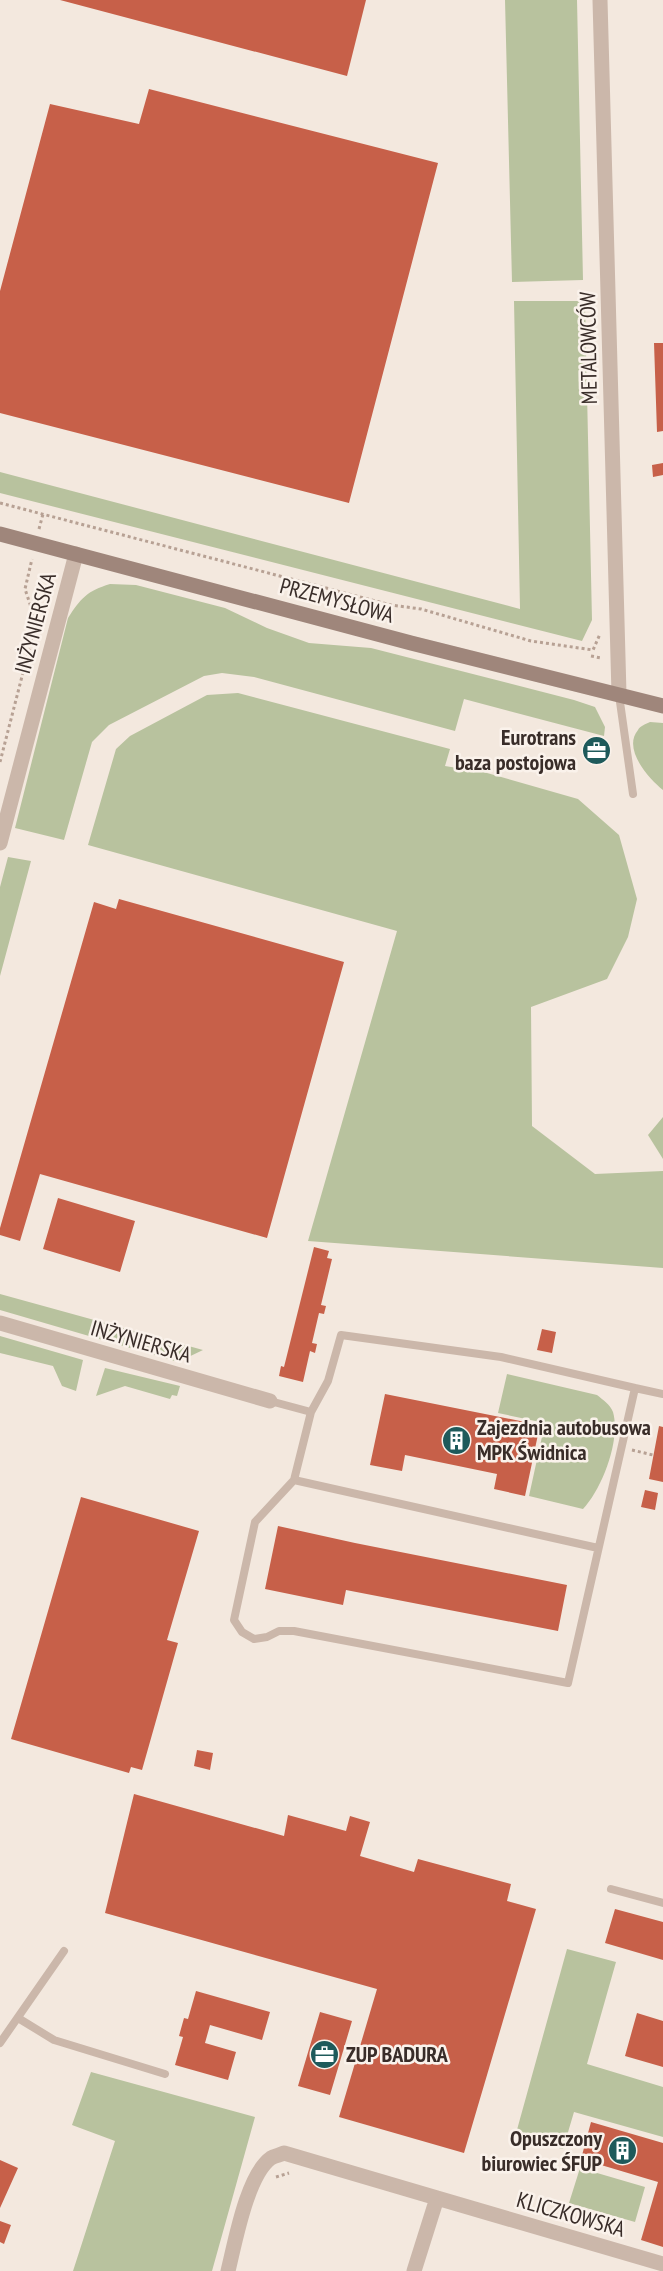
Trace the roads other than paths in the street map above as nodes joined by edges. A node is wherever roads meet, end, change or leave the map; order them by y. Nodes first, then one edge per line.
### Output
1 (600, 0) edge
2 (0, 534) edge
3 (76, 554) junction
4 (619, 694) junction
5 (663, 706) edge
6 (633, 794) dead end
7 (0, 843) edge
8 (0, 1323) edge
9 (635, 1388) junction
10 (663, 1394) edge
11 (270, 1401) joint
12 (311, 1412) junction
13 (294, 1480) junction
14 (598, 1548) junction
15 (610, 1889) dead end
16 (663, 1903) edge
17 (64, 1951) dead end
18 (18, 2018) junction
19 (0, 2043) edge
20 (165, 2074) dead end
21 (437, 2198) junction
22 (663, 2264) edge
23 (228, 2271) edge
24 (414, 2271) edge

1 - 4 street, METALOWCÓW
2 - 3 main road, PRZEMYSŁOWA
3 - 4 main road, PRZEMYSŁOWA
3 - 7 street, INŻYNIERSKA
4 - 5 main road, PRZEMYSŁOWA
4 - 6 lane
8 - 11 street, INŻYNIERSKA
9 - 10 lane
9 - 12 lane
9 - 14 lane
11 - 12 lane
12 - 13 lane
13 - 14 lane
13 - 14 lane
15 - 16 lane
17 - 18 lane
18 - 19 lane
18 - 20 lane
21 - 22 street, KLICZKOWSKA
21 - 23 street, KLICZKOWSKA
21 - 24 street

